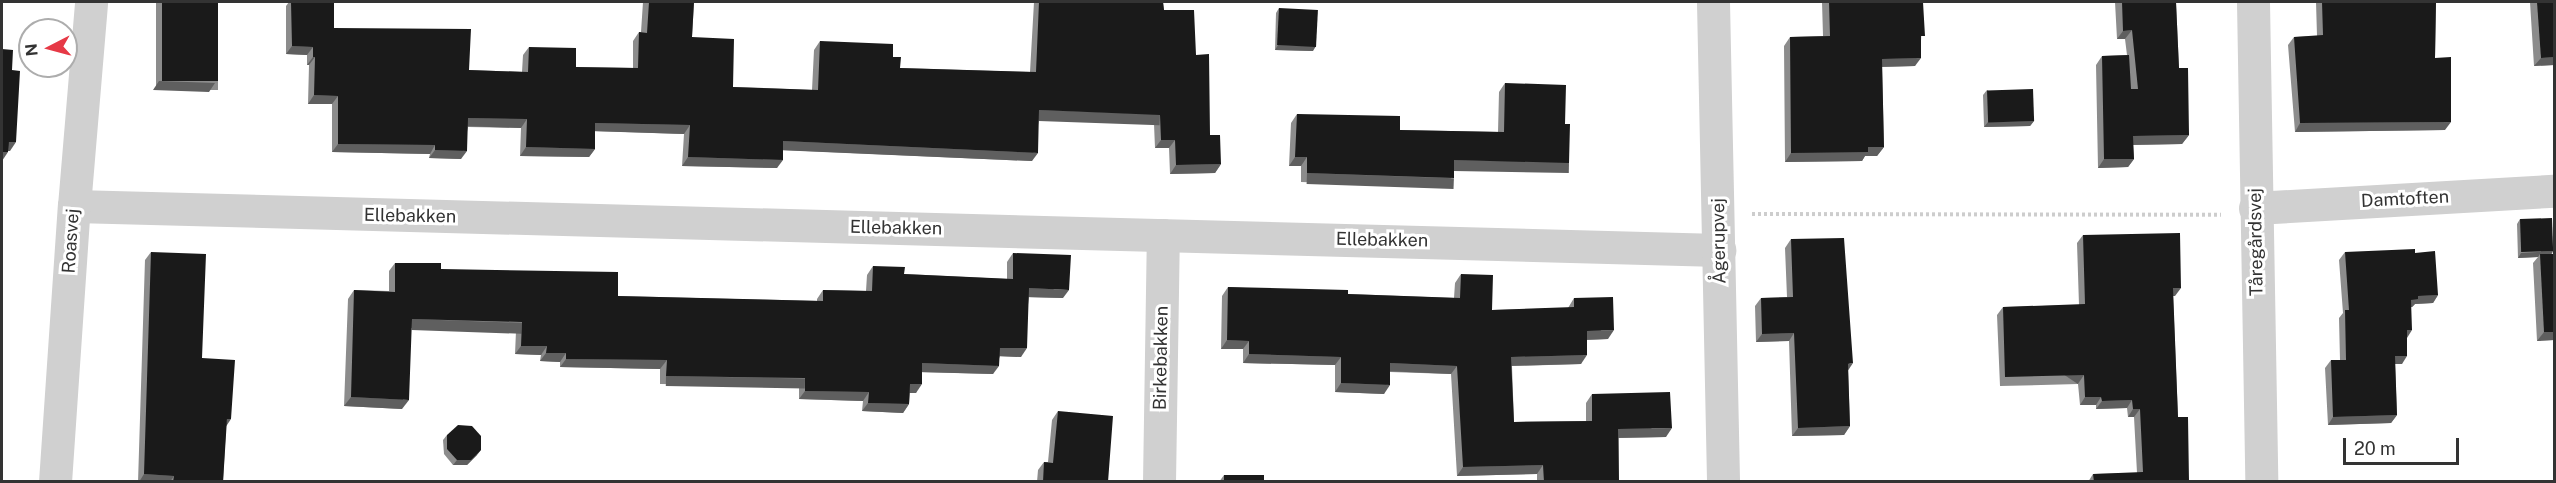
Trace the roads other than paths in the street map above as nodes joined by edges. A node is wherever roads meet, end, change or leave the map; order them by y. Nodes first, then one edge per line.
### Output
1 (91, 2) edge
2 (1713, 2) edge
3 (2253, 2) edge
4 (2554, 191) edge
5 (74, 207) junction
6 (2255, 208) junction
7 (1163, 235) junction
8 (1719, 250) junction
9 (55, 482) edge
10 (1159, 482) edge
11 (1723, 482) edge
12 (2261, 482) edge

1 - 5 street, Roasvej
2 - 8 street, Ågerupvej
3 - 6 street, Tåregårdsvej
4 - 6 street, Damtoften
5 - 7 street, Ellebakken
5 - 9 street, Roasvej
6 - 12 street, Tåregårdsvej
7 - 8 street, Ellebakken
7 - 10 street, Birkebakken
8 - 11 street, Ågerupvej

